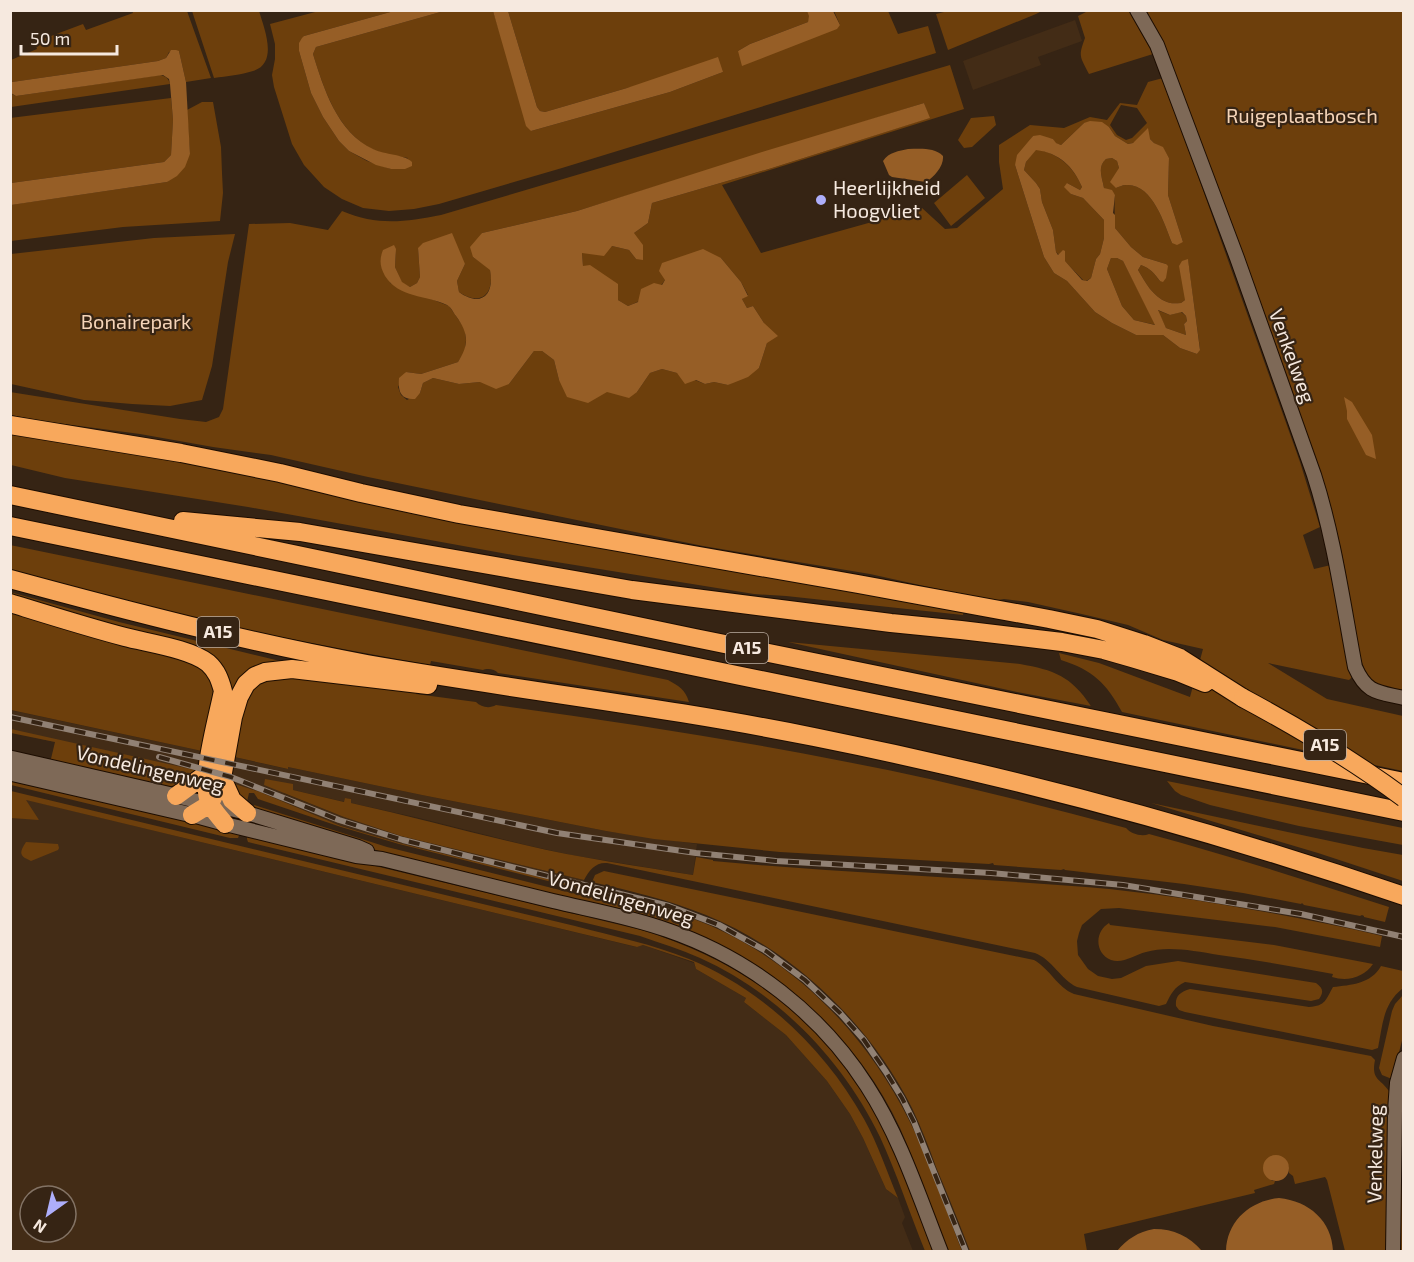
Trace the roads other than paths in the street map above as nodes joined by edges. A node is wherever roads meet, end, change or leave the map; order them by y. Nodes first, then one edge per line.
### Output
1 (1137, 10) edge
2 (10, 425) edge
3 (10, 495) edge
4 (91, 512) junction
5 (10, 526) edge
6 (10, 579) edge
7 (10, 603) edge
8 (1179, 665) junction
9 (427, 680) junction
10 (1404, 698) edge
11 (10, 758) edge
12 (10, 773) edge
13 (214, 776) junction
14 (1404, 782) edge
15 (176, 796) junction
16 (1404, 798) edge
17 (210, 804) junction
18 (1404, 812) edge
19 (247, 813) junction
20 (192, 815) junction
21 (225, 824) junction
22 (382, 859) junction
23 (1404, 896) edge
24 (1404, 1058) edge
25 (941, 1251) edge
26 (1393, 1251) edge

1 - 10 street, Venkelweg
2 - 8 highway, A15
3 - 4 highway, A15
4 - 8 highway, A15
4 - 14 highway, A15
5 - 18 highway, A15
6 - 9 highway, A15
7 - 13 highway, A15
8 - 16 highway, A15, bridge
9 - 13 highway, A15
9 - 23 highway, A15
11 - 15 street, Vondelingenweg
12 - 20 street, Vondelingenweg
13 - 15 highway
13 - 17 highway, A15
13 - 19 highway
15 - 17 street, Vondelingenweg
17 - 19 street, Vondelingenweg
17 - 20 highway
17 - 21 highway, A15
19 - 22 street, Vondelingenweg
20 - 21 street, Vondelingenweg
21 - 22 street, Vondelingenweg
22 - 25 street, Vondelingenweg
24 - 26 street, Venkelweg

